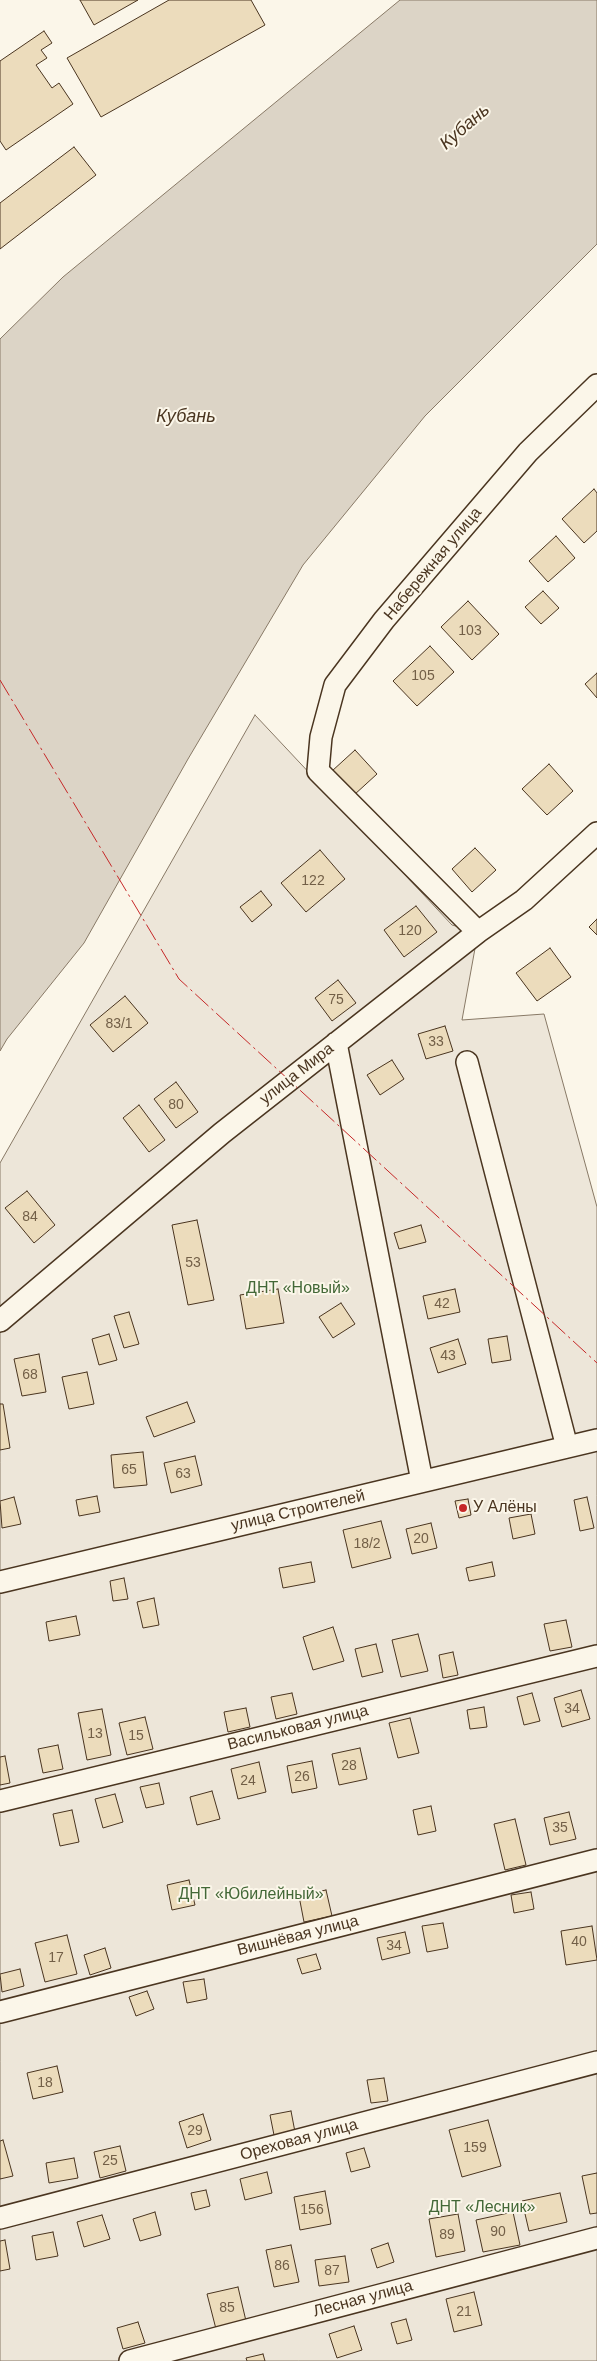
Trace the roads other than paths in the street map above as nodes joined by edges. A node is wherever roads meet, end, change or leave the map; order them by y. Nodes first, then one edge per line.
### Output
1 (597, 384) edge
2 (597, 832) edge
3 (478, 932) junction
4 (336, 1043) junction
5 (467, 1062) dead end
6 (0, 1321) edge
7 (597, 1440) edge
8 (567, 1447) junction
9 (422, 1482) junction
10 (0, 1582) edge
11 (597, 1656) edge
12 (0, 1801) edge
13 (597, 1860) edge
14 (0, 2012) edge
15 (597, 2062) edge
16 (0, 2218) edge
17 (597, 2238) edge
18 (130, 2361) edge

1 - 3 street, Набережная улица
2 - 3 street, улица Мира
3 - 4 street, улица Мира
4 - 6 street, улица Мира
4 - 9 street
5 - 8 street
7 - 8 street, улица Строителей
8 - 9 street, улица Строителей
9 - 10 street, улица Строителей
11 - 12 street, Васильковая улица
13 - 14 street, Вишнёвая улица
15 - 16 street, Ореховая улица
17 - 18 street, Лесная улица

